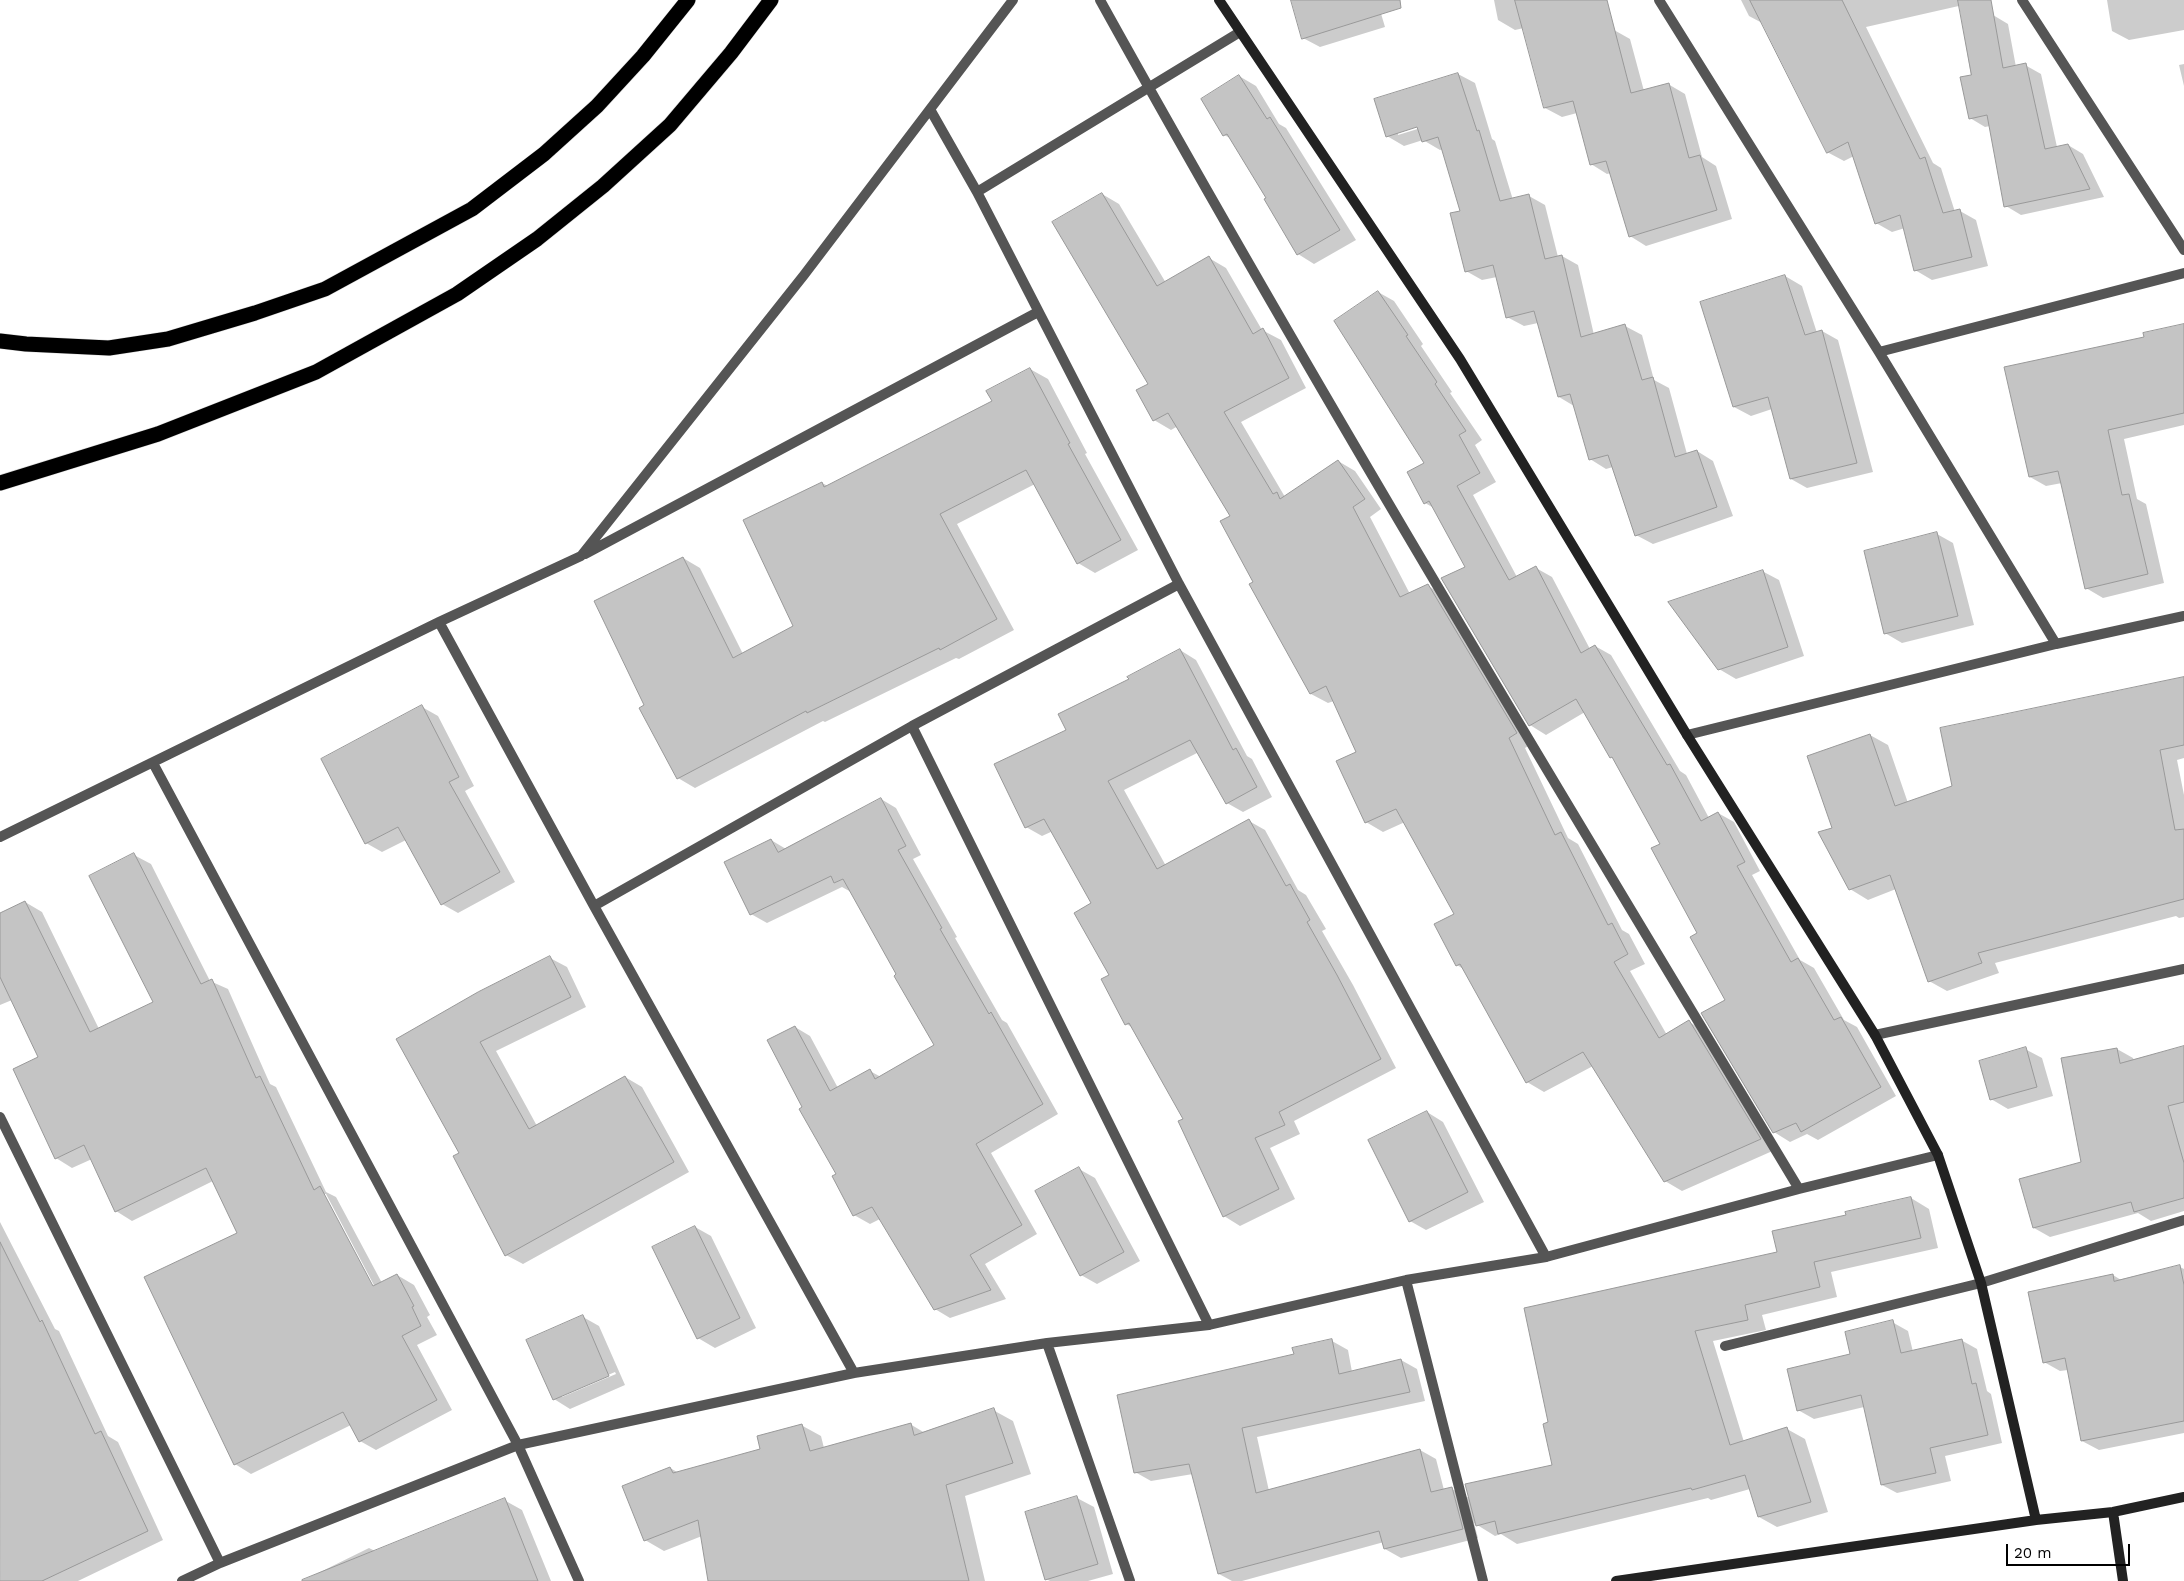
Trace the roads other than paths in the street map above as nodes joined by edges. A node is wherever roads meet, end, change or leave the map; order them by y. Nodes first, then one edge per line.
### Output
1 (688, 0) edge
2 (771, 0) edge
3 (1013, 0) edge
4 (1100, 0) edge
5 (1219, 0) edge
6 (1659, 0) edge
7 (2022, 0) edge
8 (1240, 32) junction
9 (1148, 87) junction
10 (931, 111) junction
11 (977, 192) junction
12 (2184, 250) edge
13 (2184, 273) edge
14 (1038, 312) junction
15 (0, 341) edge
16 (1878, 352) junction
17 (0, 483) edge
18 (581, 556) junction
19 (1179, 584) junction
20 (2184, 616) edge
21 (439, 622) junction
22 (2056, 644) junction
23 (912, 726) junction
24 (1688, 734) junction
25 (153, 763) junction
26 (0, 837) edge
27 (594, 906) junction
28 (2184, 969) edge
29 (1875, 1035) junction
30 (0, 1117) edge
31 (1938, 1155) junction
32 (1799, 1188) junction
33 (2184, 1220) edge
34 (1546, 1257) junction
35 (1406, 1280) junction
36 (1982, 1283) junction
37 (1210, 1325) junction
38 (1047, 1343) junction
39 (1725, 1346) dead end
40 (854, 1373) junction
41 (518, 1445) junction
42 (2184, 1497) edge
43 (2113, 1512) junction
44 (2036, 1520) junction
45 (220, 1563) junction
46 (182, 1581) edge
47 (579, 1581) edge
48 (1130, 1581) edge
49 (1483, 1581) edge
50 (1616, 1581) edge
51 (2123, 1581) edge

1 - 15 highway
2 - 17 highway
3 - 10 street
4 - 9 street
5 - 8 main road
6 - 16 street
7 - 12 street
8 - 9 street
8 - 24 main road
9 - 11 street
9 - 32 street
10 - 11 street
10 - 18 street
11 - 14 street
13 - 16 street
14 - 18 street
14 - 19 street
16 - 22 street
18 - 21 street
19 - 23 street
19 - 34 street
20 - 22 street
21 - 25 street
21 - 27 street
22 - 24 street
23 - 27 street
23 - 37 street
24 - 29 main road
25 - 26 street
25 - 41 street
27 - 40 street
28 - 29 street
29 - 31 main road
30 - 45 street
31 - 32 street
31 - 36 main road
32 - 34 street
33 - 36 street
34 - 35 street
35 - 37 street
35 - 49 street
36 - 39 street
36 - 44 main road
37 - 38 street
38 - 40 street
38 - 48 street
40 - 41 street
41 - 45 street
41 - 47 street
42 - 43 main road
43 - 44 main road
43 - 51 main road
44 - 50 main road
45 - 46 street

